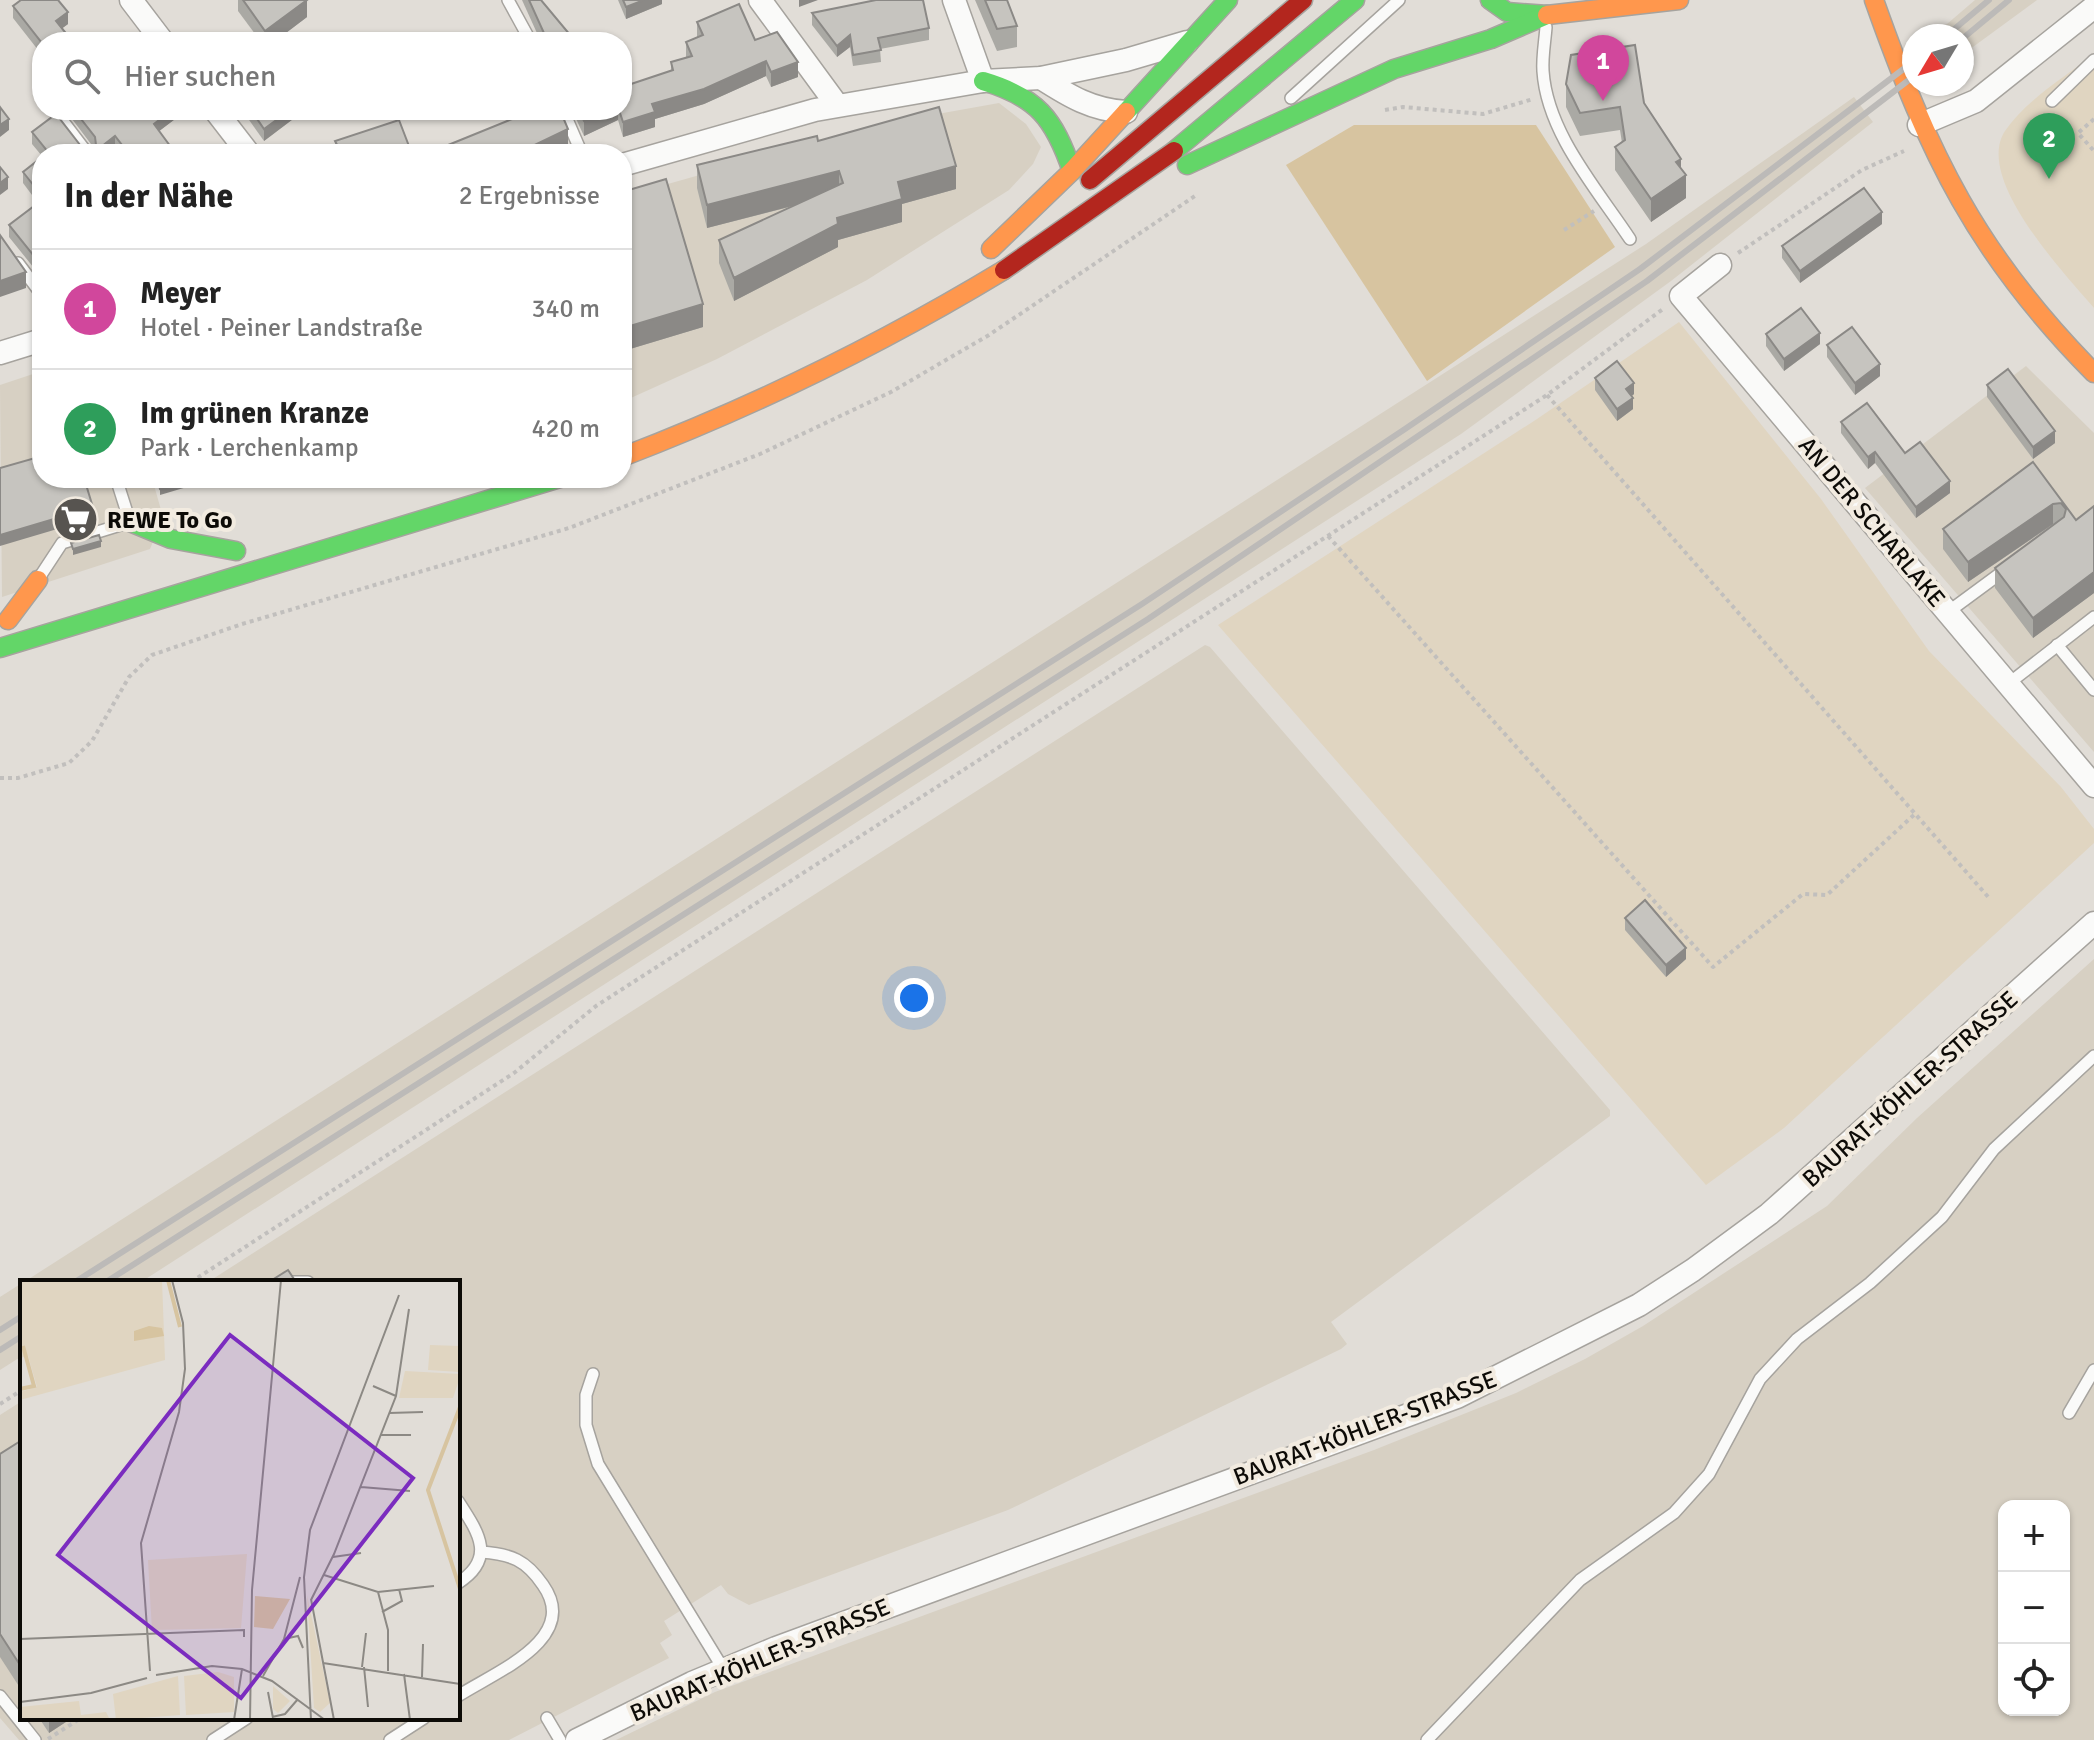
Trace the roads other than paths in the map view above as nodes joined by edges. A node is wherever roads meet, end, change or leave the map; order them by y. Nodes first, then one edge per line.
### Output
1 (131, 0) edge
2 (508, 0) edge
3 (760, 0) edge
4 (954, 0) edge
5 (1228, 0) edge
6 (1303, 0) edge
7 (1355, 0) edge
8 (1399, 0) edge
9 (1490, 0) edge
10 (1679, 0) edge
11 (1874, 0) edge
12 (1578, 6) edge
13 (2094, 7) edge
14 (1547, 15) junction
15 (155, 32) edge
16 (526, 32) edge
17 (1192, 40) junction
18 (2094, 60) edge
19 (1041, 78) junction
20 (983, 81) junction
21 (2052, 101) dead end
22 (837, 105) junction
23 (1126, 112) junction
24 (62, 120) edge
25 (223, 120) edge
26 (567, 120) edge
27 (1252, 133) junction
28 (1923, 133) junction
29 (80, 144) edge
30 (241, 144) edge
31 (578, 144) edge
32 (632, 162) edge
33 (1072, 171) junction
34 (1095, 210) junction
35 (1630, 239) dead end
36 (8, 250) edge
37 (1720, 265) road end
38 (32, 282) edge
39 (32, 343) edge
40 (0, 353) edge
41 (2094, 373) edge
42 (632, 453) edge
43 (119, 488) edge
44 (527, 488) edge
45 (130, 522) junction
46 (2021, 558) edge
47 (190, 565) dead end
48 (38, 580) joint
49 (38, 611) dead end
50 (1948, 612) junction
51 (2094, 617) edge
52 (4, 621) edge
53 (2057, 645) junction
54 (0, 648) edge
55 (2008, 684) junction
56 (2094, 690) edge
57 (2094, 786) edge
58 (2094, 923) edge
59 (2094, 1056) edge
60 (2094, 1370) edge
61 (593, 1374) dead end
62 (2069, 1413) dead end
63 (460, 1504) edge
64 (481, 1552) junction
65 (460, 1581) edge
66 (724, 1670) junction
67 (460, 1695) edge
68 (0, 1696) edge
69 (547, 1718) dead end
70 (244, 1720) edge
71 (421, 1720) edge
72 (35, 1740) edge
73 (213, 1740) edge
74 (390, 1740) edge
75 (560, 1740) edge
76 (577, 1740) edge
77 (1427, 1740) edge

1 - 15 street
2 - 16 lane
3 - 22 street
4 - 20 street
5 - 17 main road
6 - 33 main road
7 - 34 main road
8 - 27 lane
9 - 14 main road
10 - 12 main road
11 - 28 main road
12 - 14 main road
13 - 28 street
14 - 27 main road
14 - 35 lane
17 - 19 street
17 - 23 main road
18 - 21 lane
19 - 20 street
19 - 23 street
20 - 22 street
20 - 33 main road
22 - 32 street
23 - 33 main road
24 - 29 lane
25 - 30 street
26 - 31 lane
27 - 34 main road
28 - 41 main road
34 - 42 main road
36 - 38 lane
37 - 50 street, AN DER SCHARLAKE
39 - 40 street
43 - 45 lane
44 - 54 main road
45 - 47 main road
45 - 48 lane
46 - 50 lane
48 - 52 main road
49 - 52 main road
50 - 55 street, AN DER SCHARLAKE
51 - 53 lane
53 - 55 lane
53 - 56 lane
55 - 57 street, AN DER SCHARLAKE
58 - 66 street, BAURAT-KÖHLER-STRASSE
59 - 77 lane
60 - 62 lane
61 - 66 lane
63 - 64 lane
64 - 65 lane
64 - 67 lane
66 - 76 street, BAURAT-KÖHLER-STRASSE
68 - 72 lane
69 - 75 lane
70 - 73 lane
71 - 74 lane

